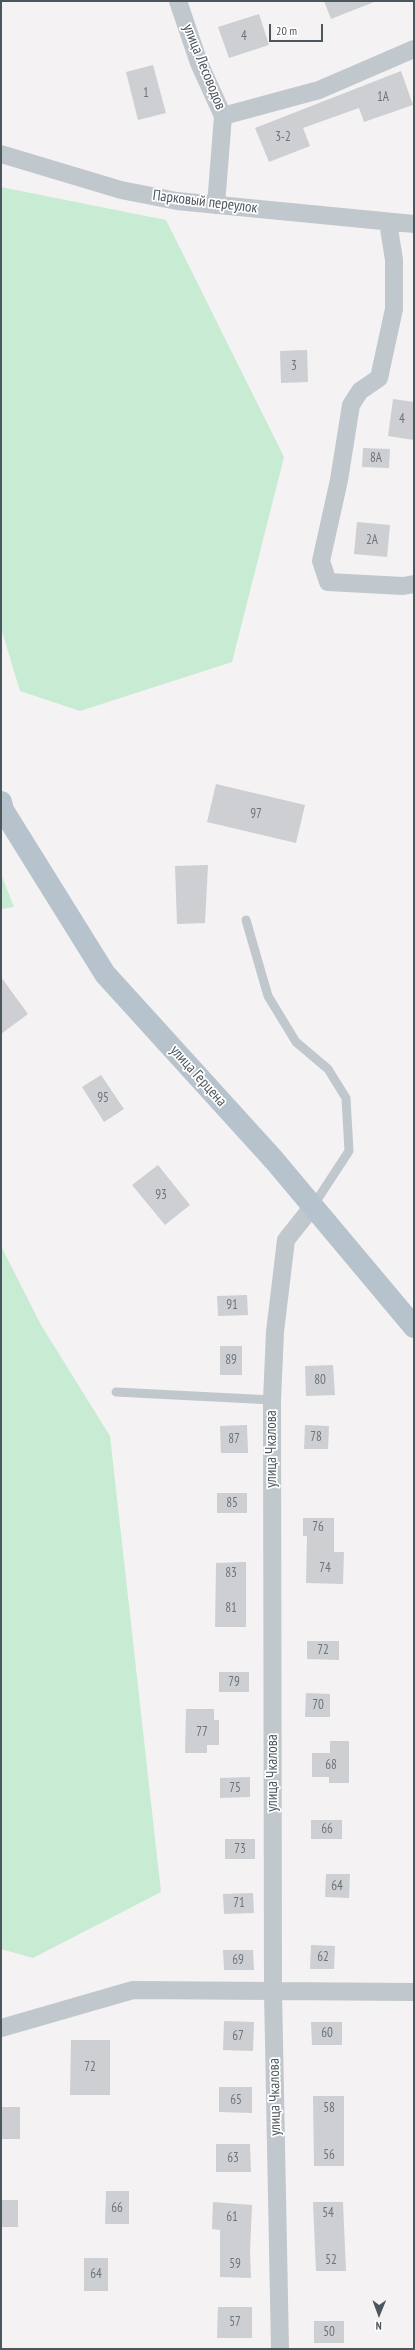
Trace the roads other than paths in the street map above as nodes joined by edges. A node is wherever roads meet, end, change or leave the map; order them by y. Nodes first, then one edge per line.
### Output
1 (178, 1) edge
2 (414, 49) edge
3 (223, 116) junction
4 (1, 154) edge
5 (216, 205) junction
6 (388, 222) junction
7 (414, 224) edge
8 (414, 584) edge
9 (2, 806) edge
10 (246, 920) dead end
11 (313, 1206) junction
12 (414, 1327) edge
13 (116, 1392) dead end
14 (272, 1400) junction
15 (273, 1991) junction
16 (414, 1992) edge
17 (1, 2028) edge
18 (280, 2349) edge

1 - 3 street, улица Лесоводов
2 - 3 street
3 - 5 street, улица Лесоводов
4 - 5 street, Парковый переулок
5 - 6 street, Парковый переулок
6 - 7 street, Парковый переулок
6 - 8 street
9 - 11 main road, улица Герцена
10 - 11 lane
11 - 12 main road, улица Герцена
11 - 14 street, улица Чкалова
13 - 14 lane
14 - 15 street, улица Чкалова
15 - 16 street
15 - 17 street
15 - 18 street, улица Чкалова

